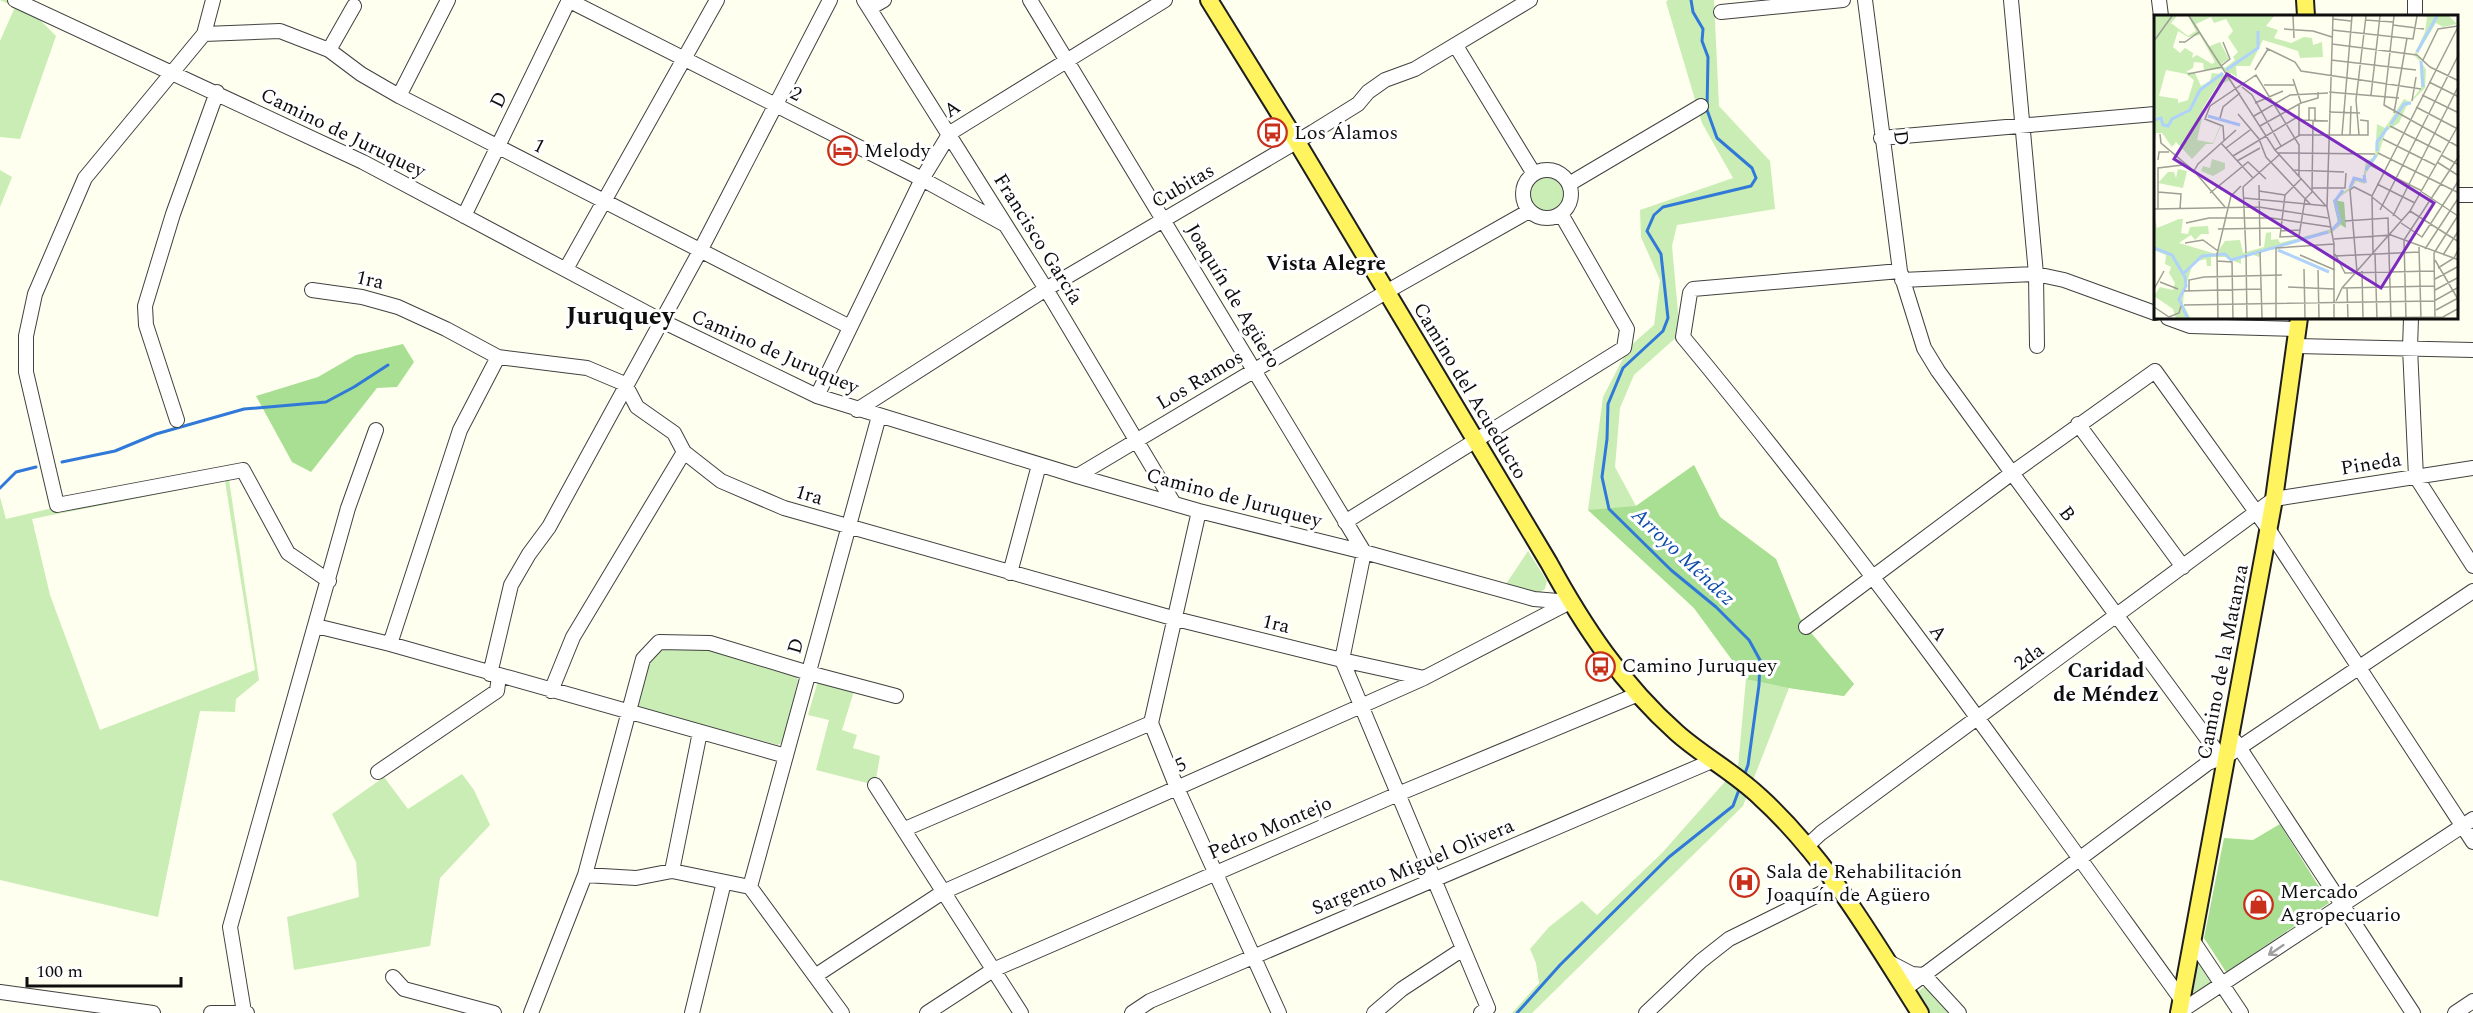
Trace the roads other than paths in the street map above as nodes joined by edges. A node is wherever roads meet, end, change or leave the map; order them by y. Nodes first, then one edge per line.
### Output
1 (15, 0) edge
2 (213, 0) edge
3 (448, 0) edge
4 (568, 0) edge
5 (717, 0) edge
6 (830, 0) edge
7 (884, 0) edge
8 (1030, 0) edge
9 (1166, 0) edge
10 (1209, 0) edge
11 (1530, 0) edge
12 (1843, 0) edge
13 (1865, 0) edge
14 (2011, 0) edge
15 (2159, 0) edge
16 (2305, 0) edge
17 (867, 4) edge
18 (354, 6) dead end
19 (1721, 12) dead end
20 (2161, 15) edge
21 (2306, 15) edge
22 (204, 34) junction
23 (1455, 46) junction
24 (329, 50) junction
25 (684, 59) junction
26 (1067, 60) junction
27 (171, 72) junction
28 (217, 92) junction
29 (399, 96) junction
30 (776, 106) junction
31 (1701, 106) dead end
32 (2154, 114) edge
33 (2024, 125) junction
34 (950, 133) junction
35 (1881, 138) junction
36 (1297, 142) junction
37 (498, 147) junction
38 (1534, 174) junction
39 (922, 179) junction
40 (1569, 184) junction
41 (604, 201) junction
42 (1529, 211) junction
43 (1561, 214) junction
44 (464, 216) junction
45 (1164, 219) junction
46 (1005, 224) junction
47 (700, 251) junction
48 (566, 269) junction
49 (2036, 274) junction
50 (1901, 275) junction
51 (1046, 289) junction
52 (312, 290) dead end
53 (1386, 292) junction
54 (2154, 313) edge
55 (2411, 320) edge
56 (662, 321) junction
57 (2190, 322) edge
58 (2299, 323) edge
59 (850, 327) junction
60 (2037, 346) dead end
61 (2296, 346) junction
62 (2410, 348) junction
63 (2473, 350) edge
64 (498, 357) junction
65 (1255, 370) junction
66 (625, 384) junction
67 (817, 396) junction
68 (857, 410) junction
69 (879, 416) junction
70 (177, 420) dead end
71 (2078, 424) junction
72 (376, 430) dead end
73 (1138, 440) junction
74 (1476, 442) junction
75 (684, 452) junction
76 (1039, 465) junction
77 (2473, 468) edge
78 (2012, 473) junction
79 (1077, 476) junction
80 (2416, 477) junction
81 (2274, 499) junction
82 (1173, 502) junction
83 (1199, 510) junction
84 (2256, 512) junction
85 (1345, 522) junction
86 (848, 527) junction
87 (2269, 530) junction
88 (1364, 552) junction
89 (2473, 566) edge
90 (2183, 567) junction
91 (1010, 573) junction
92 (1872, 578) junction
93 (329, 581) junction
94 (2473, 591) edge
95 (1570, 602) junction
96 (2118, 616) junction
97 (1176, 619) junction
98 (316, 626) junction
99 (1806, 627) dead end
100 (390, 644) junction
101 (1342, 660) junction
102 (2358, 668) junction
103 (809, 673) junction
104 (494, 675) junction
105 (1424, 678) junction
106 (551, 691) junction
107 (1636, 695) junction
108 (896, 696) dead end
109 (1361, 706) junction
110 (628, 712) junction
111 (1979, 718) junction
112 (1151, 723) junction
113 (700, 732) junction
114 (2232, 746) junction
115 (786, 756) junction
116 (1712, 761) junction
117 (378, 772) dead end
118 (875, 785) dead end
119 (1177, 788) junction
120 (1398, 794) junction
121 (2468, 823) edge
122 (905, 830) junction
123 (2473, 842) edge
124 (1806, 847) junction
125 (2081, 857) junction
126 (672, 871) junction
127 (1217, 873) junction
128 (585, 875) junction
129 (1434, 879) junction
130 (724, 882) junction
131 (1836, 886) junction
132 (750, 887) junction
133 (943, 892) junction
134 (2343, 906) junction
135 (2193, 941) junction
136 (1463, 949) junction
137 (1252, 957) junction
138 (1887, 961) junction
139 (993, 970) junction
140 (1924, 975) junction
141 (815, 976) junction
142 (393, 977) dead end
143 (2223, 985) junction
144 (1905, 989) junction
145 (0, 992) edge
146 (2473, 1001) edge
147 (115, 1010) edge
148 (2179, 1010) edge
149 (1485, 1011) edge
150 (246, 1012) edge
151 (153, 1013) edge
152 (211, 1013) edge
153 (494, 1013) edge
154 (531, 1013) edge
155 (692, 1013) edge
156 (842, 1013) edge
157 (927, 1013) edge
158 (1021, 1013) edge
159 (1131, 1013) edge
160 (1279, 1013) edge
161 (1374, 1013) edge
162 (1646, 1013) edge
163 (1920, 1013) edge
164 (1959, 1013) edge
165 (2241, 1013) edge
166 (2413, 1013) edge
167 (2455, 1013) edge

1 - 27 street, Camino de Juruquey
2 - 22 street
3 - 29 street
4 - 25 street, 2
4 - 37 street, D
5 - 25 street
6 - 30 street
7 - 17 street
8 - 26 street, Joaquín de Agüero
9 - 26 street, A
10 - 36 main road, Camino del Acueducto
11 - 23 street, Cubitas
12 - 19 street
13 - 35 street, D
14 - 33 street
15 - 20 street
16 - 21 main road
17 - 34 street, Francisco García
18 - 24 street
22 - 24 street, 1
22 - 27 street
23 - 36 street, Cubitas
23 - 38 street
24 - 29 street, 1
25 - 30 street, 2
25 - 41 street
26 - 34 street, A
26 - 45 street, Joaquín de Agüero
27 - 28 street, Camino de Juruquey
27 - 93 street
28 - 44 street, Camino de Juruquey
28 - 70 street
29 - 37 street, 1
30 - 39 street, 2
30 - 47 street
31 - 40 street
32 - 33 street
33 - 35 street
33 - 49 street
34 - 39 street, A
34 - 46 street, Francisco García
35 - 50 street, D
36 - 45 street, Cubitas
36 - 53 main road, Camino del Acueducto
37 - 41 street, 1
37 - 44 street, D
38 - 40 street
38 - 42 street
39 - 46 street, 2
39 - 59 street, A
40 - 43 street
41 - 47 street, 1
41 - 48 street
42 - 43 street
42 - 53 street, Los Ramos
43 - 74 street
44 - 48 street, Camino de Juruquey
45 - 51 street, Cubitas
45 - 65 street, Joaquín de Agüero
46 - 51 street, Francisco García
47 - 56 street
47 - 59 street, 1
48 - 56 street, Camino de Juruquey
49 - 50 street
49 - 54 street
49 - 60 street
50 - 78 street, B
50 - 92 street, A
51 - 68 street, Cubitas
51 - 73 street, Francisco García
52 - 64 street, 1ra
53 - 65 street, Los Ramos
53 - 74 main road, Camino del Acueducto
55 - 62 street
56 - 66 street
56 - 67 street, Camino de Juruquey
57 - 58 street
58 - 61 main road, Camino de la Matanza
59 - 67 street, A
61 - 62 street
61 - 81 main road, Camino de la Matanza
62 - 63 street
62 - 80 street
64 - 66 street, 1ra
64 - 100 street
65 - 73 street, Los Ramos
65 - 85 street, Joaquín de Agüero
66 - 75 street, 1ra
66 - 104 street
67 - 68 street, Camino de Juruquey
68 - 69 street, Camino de Juruquey
69 - 76 street, Camino de Juruquey
69 - 86 street, D
71 - 78 street
71 - 84 street
71 - 90 street
72 - 93 street
73 - 79 street, Los Ramos
73 - 82 street, Francisco García
74 - 85 street
74 - 95 main road, Camino del Acueducto
75 - 86 street, 1ra
75 - 106 street
76 - 79 street, Camino de Juruquey
76 - 91 street
77 - 80 street, Pineda
78 - 92 street
78 - 96 street, B
79 - 82 street, Camino de Juruquey
80 - 81 street, Pineda
80 - 89 street
81 - 84 street, 2da
81 - 87 main road, Camino de la Matanza
82 - 83 street, Camino de Juruquey
83 - 88 street, Camino de Juruquey
83 - 97 street
84 - 87 street
84 - 90 street, 2da
85 - 88 street, Joaquín de Agüero
86 - 91 street, 1ra
86 - 103 street, D
87 - 102 street
87 - 114 main road, Camino de la Matanza
88 - 95 street, Camino de Juruquey
88 - 101 street
90 - 96 street, 2da
91 - 97 street, 1ra
92 - 99 street
92 - 111 street, A
93 - 98 street
94 - 102 street
95 - 105 street, 5
95 - 107 main road, Camino del Acueducto
96 - 111 street, 2da
96 - 114 street, B
97 - 101 street, 1ra
97 - 112 street
98 - 100 street
98 - 150 street
100 - 104 street
101 - 105 street, 1ra
101 - 109 street
102 - 114 street
102 - 121 street
103 - 108 street
103 - 110 street
103 - 115 street, D
104 - 106 street
104 - 117 street
105 - 109 street, 5
106 - 110 street
107 - 116 main road, Camino del Acueducto
107 - 120 street, Pedro Montejo
109 - 119 street, 5
109 - 120 street
110 - 113 street
110 - 128 street
111 - 124 street, 2da
111 - 125 street, A
112 - 119 street
112 - 122 street
113 - 115 street
113 - 126 street
114 - 125 street
114 - 134 street, B
114 - 135 main road, Camino de la Matanza
115 - 132 street, D
116 - 124 main road, Camino del Acueducto
116 - 129 street, Sargento Miguel Olivera
118 - 122 street
119 - 127 street
119 - 133 street, 5
120 - 127 street, Pedro Montejo
120 - 129 street
121 - 123 street
121 - 134 street
122 - 133 street
124 - 131 main road, Camino del Acueducto
125 - 140 street
125 - 148 street, A
126 - 128 street
126 - 130 street
127 - 137 street
127 - 139 street, Pedro Montejo
128 - 154 street
129 - 136 street
129 - 137 street, Sargento Miguel Olivera
130 - 132 street
130 - 155 street
131 - 138 main road, Camino del Acueducto
131 - 162 street
132 - 141 street
133 - 139 street
133 - 141 street, 5
134 -> 143 street
134 - 166 street, B
135 - 143 street
135 - 148 main road, Camino de la Matanza
136 - 149 street
136 - 161 street
137 - 159 street, Sargento Miguel Olivera
137 - 160 street
138 - 140 street
138 - 144 main road, Camino del Acueducto
139 - 157 street, Pedro Montejo
139 - 158 street
140 - 144 street
140 - 164 street
141 - 156 street
142 - 153 street
143 - 148 street
143 - 165 street
144 - 163 main road, Camino del Acueducto
145 - 147 street
146 - 167 street
147 - 151 street
150 - 152 street

